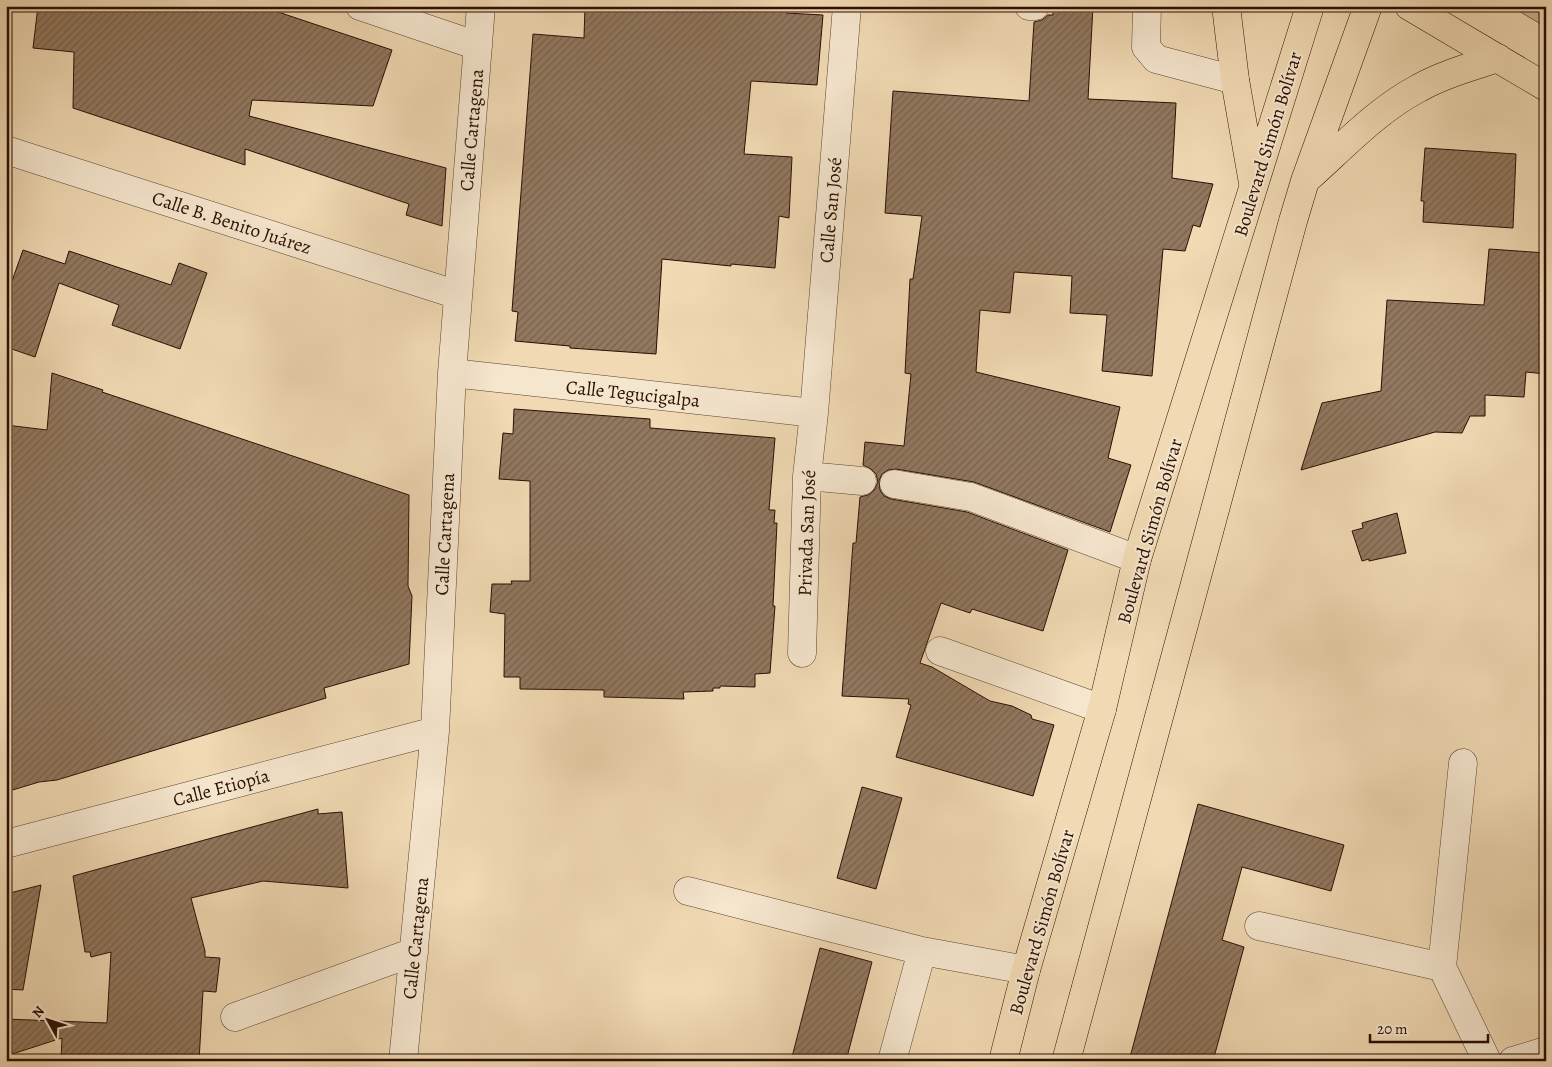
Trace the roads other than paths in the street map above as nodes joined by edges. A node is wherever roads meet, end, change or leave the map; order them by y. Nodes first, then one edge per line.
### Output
1 (360, 6) edge
2 (481, 6) edge
3 (847, 6) edge
4 (1029, 6) edge
5 (1035, 6) edge
6 (1147, 6) edge
7 (1226, 6) edge
8 (1310, 6) edge
9 (1368, 6) edge
10 (1408, 6) edge
11 (478, 46) junction
12 (1498, 58) junction
13 (1235, 80) junction
14 (1546, 87) edge
15 (6, 150) edge
16 (1305, 181) junction
17 (1254, 186) junction
18 (458, 295) junction
19 (452, 373) junction
20 (814, 413) junction
21 (807, 476) junction
22 (862, 481) dead end
23 (894, 484) dead end
24 (1137, 559) junction
25 (940, 651) dead end
26 (802, 653) dead end
27 (1102, 709) junction
28 (435, 731) junction
29 (1463, 763) dead end
30 (6, 844) edge
31 (688, 891) dead end
32 (1259, 926) dead end
33 (922, 951) junction
34 (414, 952) junction
35 (1442, 967) junction
36 (1026, 970) junction
37 (235, 1017) dead end
38 (1546, 1051) edge
39 (403, 1061) edge
40 (892, 1061) edge
41 (1003, 1061) edge
42 (1066, 1061) edge
43 (1487, 1061) edge
44 (1513, 1061) edge

1 - 11 street
2 - 11 street, Calle Cartagena
3 - 20 street, Calle San José
4 - 5 street
6 - 13 street
7 - 13 main road
8 - 17 main road, Boulevard Simón Bolívar
9 - 16 main road
10 - 12 main road
11 - 18 street, Calle Cartagena
12 - 14 main road
12 - 16 main road
13 - 17 main road
15 - 18 street, Calle B. Benito Juárez
16 - 42 main road
17 - 24 main road, Boulevard Simón Bolívar
18 - 19 street, Calle Cartagena
19 - 20 street, Calle Tegucigalpa
19 - 28 street, Calle Cartagena
20 - 21 street, Privada San José
21 - 22 street
21 - 26 street, Privada San José
23 - 24 street
24 - 27 main road, Boulevard Simón Bolívar
25 - 27 street
27 - 36 main road, Boulevard Simón Bolívar
28 - 30 street, Calle Etiopía
28 - 34 street, Calle Cartagena
29 - 35 street
31 - 33 street
32 - 35 street
33 - 36 street
33 - 40 street
34 - 37 street
34 - 39 street, Calle Cartagena
35 - 43 street
36 - 41 main road, Boulevard Simón Bolívar
38 - 44 street

